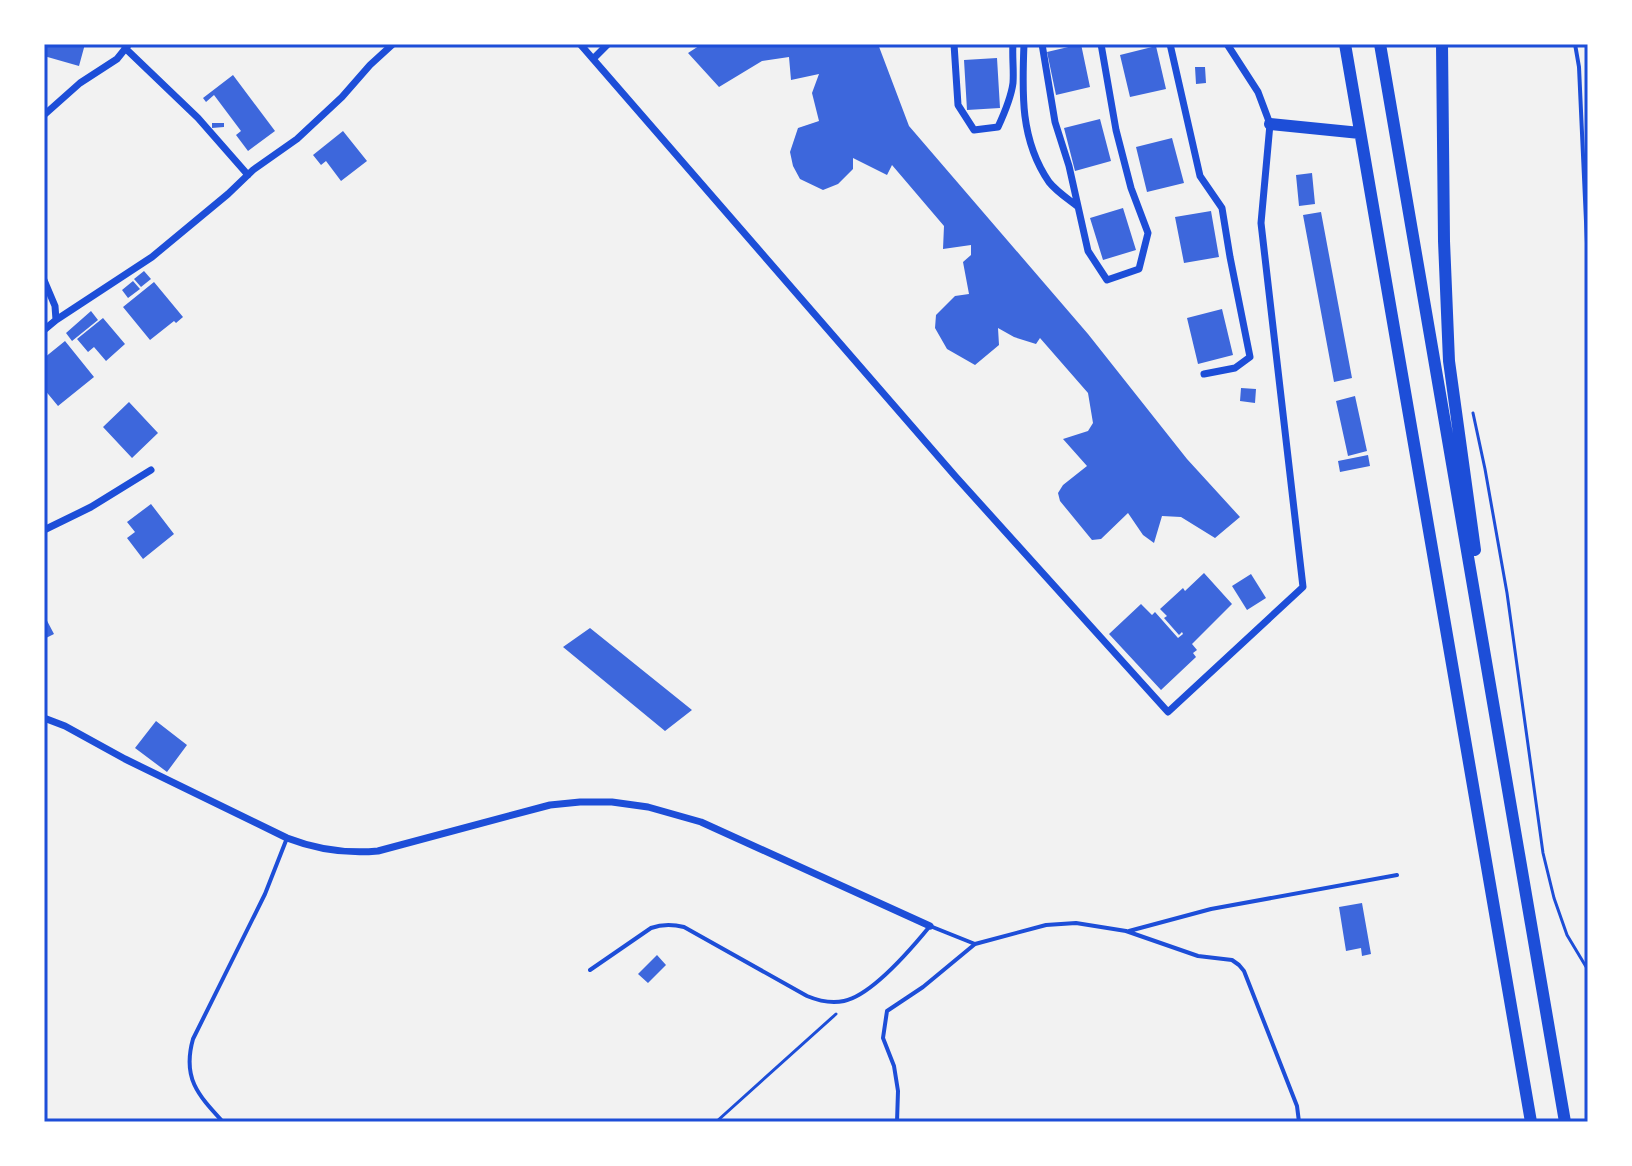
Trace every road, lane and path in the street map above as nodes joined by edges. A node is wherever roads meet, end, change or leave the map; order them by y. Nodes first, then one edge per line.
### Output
1 (393, 44) edge
2 (580, 44) edge
3 (608, 44) edge
4 (954, 44) edge
5 (1013, 44) edge
6 (1024, 44) edge
7 (1042, 44) edge
8 (1101, 44) edge
9 (1170, 44) edge
10 (1227, 44) edge
11 (1345, 44) edge
12 (1380, 44) edge
13 (1442, 44) edge
14 (1575, 44) edge
15 (127, 46) edge
16 (593, 59) junction
17 (44, 115) edge
18 (1270, 124) junction
19 (1360, 133) junction
20 (248, 175) junction
21 (1077, 206) junction
22 (1588, 265) edge
23 (44, 280) edge
24 (56, 320) junction
25 (44, 330) edge
26 (1204, 374) dead end
27 (1470, 402) dead end
28 (151, 470) dead end
29 (44, 530) edge
30 (44, 718) edge
31 (1508, 791) junction
32 (287, 838) junction
33 (1397, 875) dead end
34 (930, 926) junction
35 (1126, 931) junction
36 (975, 944) junction
37 (590, 970) dead end
38 (1588, 970) edge
39 (854, 998) junction
40 (223, 1122) edge
41 (716, 1122) edge
42 (897, 1122) edge
43 (1299, 1122) edge
44 (1531, 1122) edge
45 (1565, 1122) edge

1 - 20 street
2 - 16 street
3 - 16 street
4 - 5 street
6 - 21 street
7 - 21 street
8 - 21 street
9 - 26 street
10 - 18 street
11 - 19 highway
12 - 31 highway
13 - 31 highway
14 - 22 lane
15 - 17 street
15 - 20 street
16 - 18 street
18 - 19 highway
19 - 44 highway
20 - 24 street
23 - 24 street
24 - 25 street
27 - 38 path
28 - 29 street
30 - 32 street
31 - 45 highway
32 - 34 street
32 - 40 lane
33 - 35 lane
34 - 36 lane
34 - 39 lane
35 - 36 lane
35 - 43 lane
36 - 42 lane
37 - 39 lane
39 - 41 path

